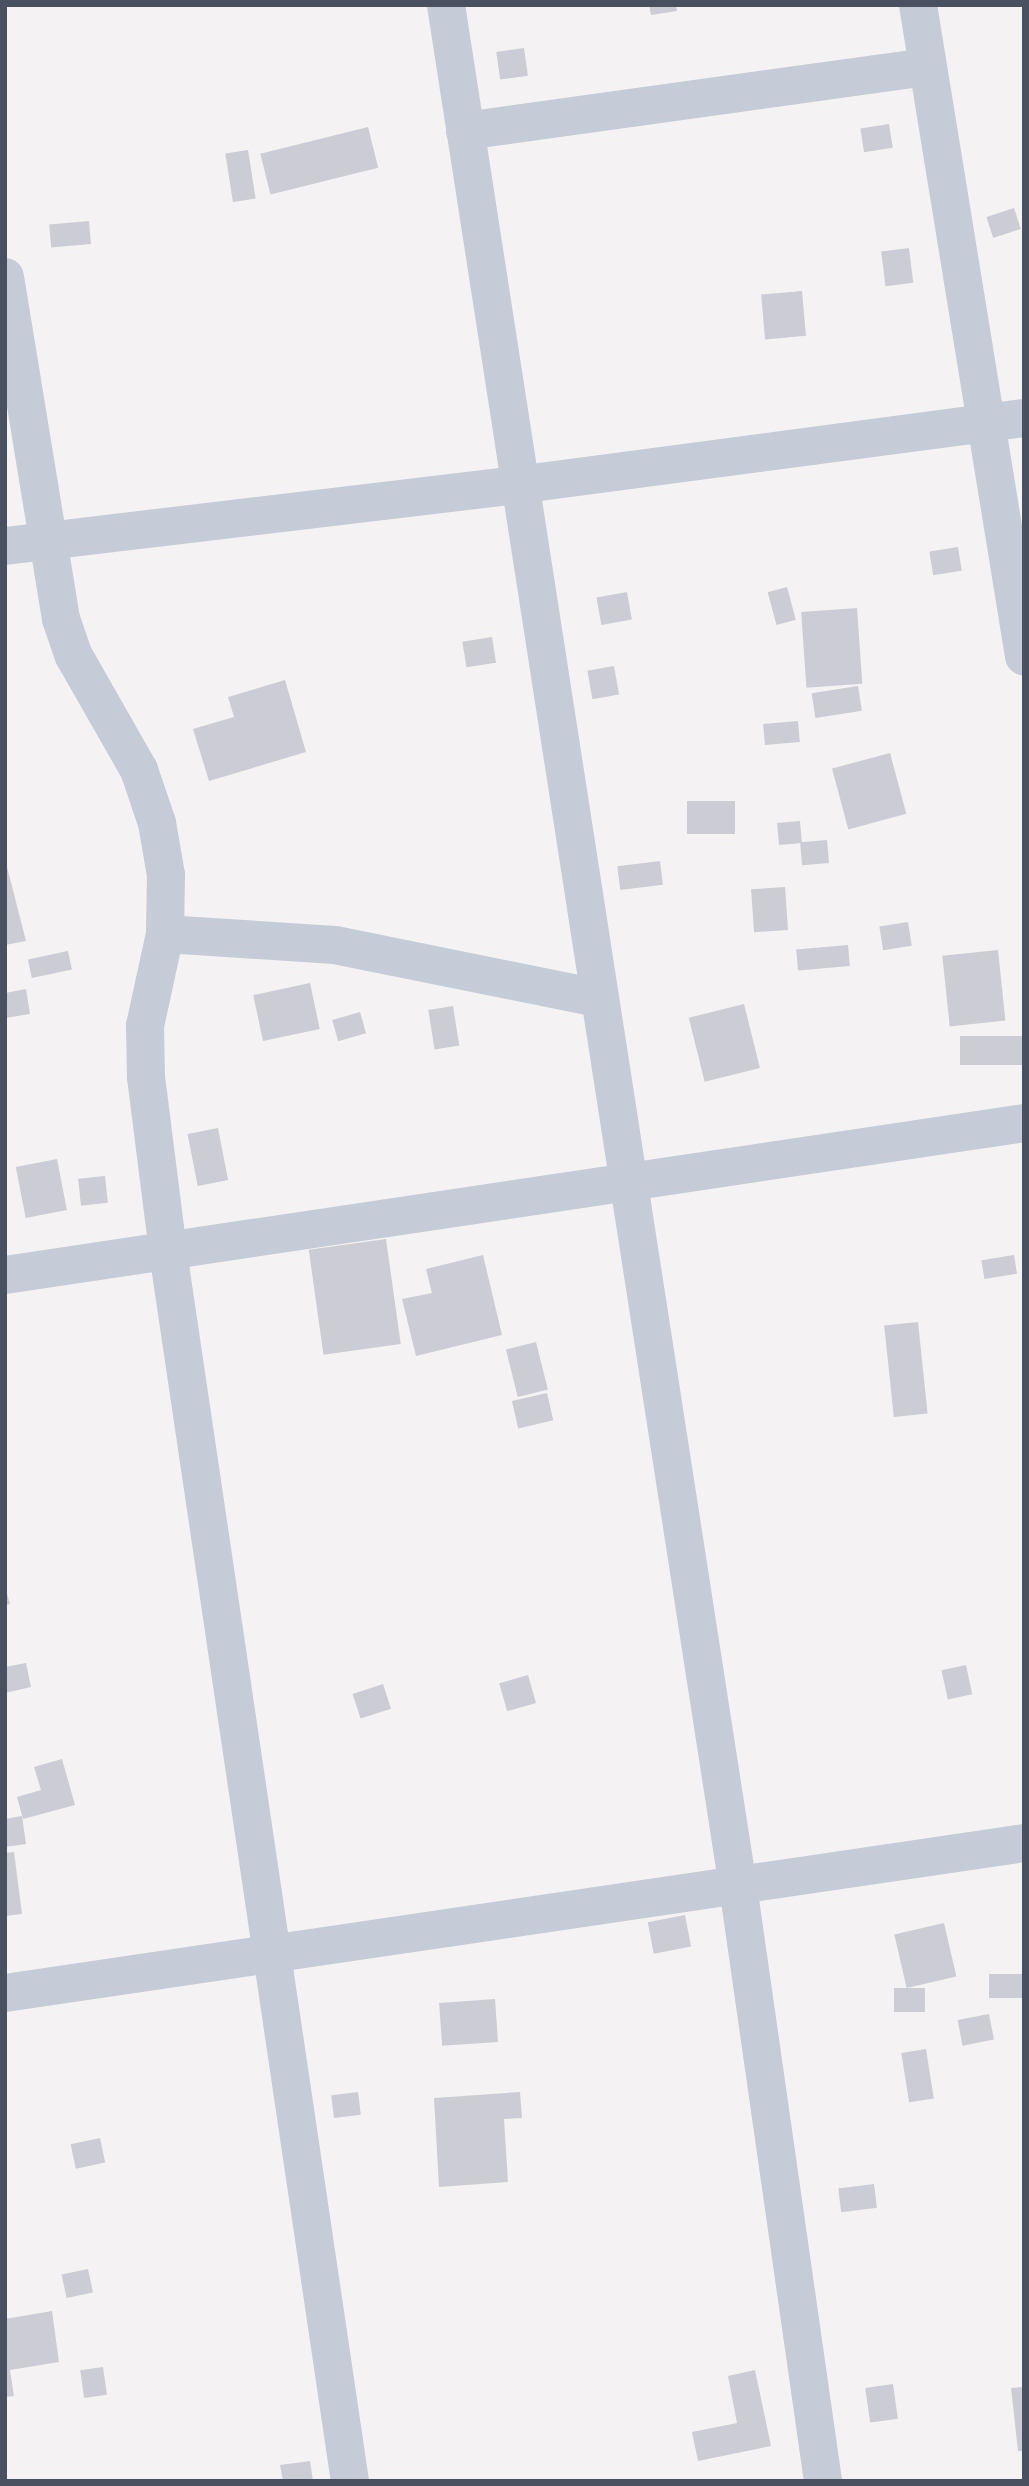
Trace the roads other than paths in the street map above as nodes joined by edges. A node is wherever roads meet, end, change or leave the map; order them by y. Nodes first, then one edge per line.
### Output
1 (446, 5) edge
2 (918, 5) edge
3 (928, 67) junction
4 (465, 131) junction
5 (5, 276) edge
6 (1007, 421) edge
7 (517, 485) junction
8 (48, 541) junction
9 (5, 546) edge
10 (1024, 656) edge
11 (164, 934) junction
12 (597, 998) junction
13 (1024, 1123) edge
14 (627, 1180) junction
15 (168, 1252) junction
16 (5, 1275) edge
17 (1024, 1843) edge
18 (737, 1885) junction
19 (275, 1955) junction
20 (5, 1993) edge
21 (350, 2481) edge
22 (823, 2481) edge

1 - 4 street
2 - 3 street
3 - 4 street
3 - 6 street
4 - 7 street
5 - 8 street
6 - 7 street
6 - 10 street
7 - 8 street
7 - 12 street
8 - 9 street
8 - 11 street
11 - 12 street
11 - 15 street
12 - 14 street
13 - 14 street
14 - 15 street
14 - 18 street
15 - 16 street
15 - 19 street
17 - 18 street
18 - 19 street
18 - 22 street
19 - 20 street
19 - 21 street

